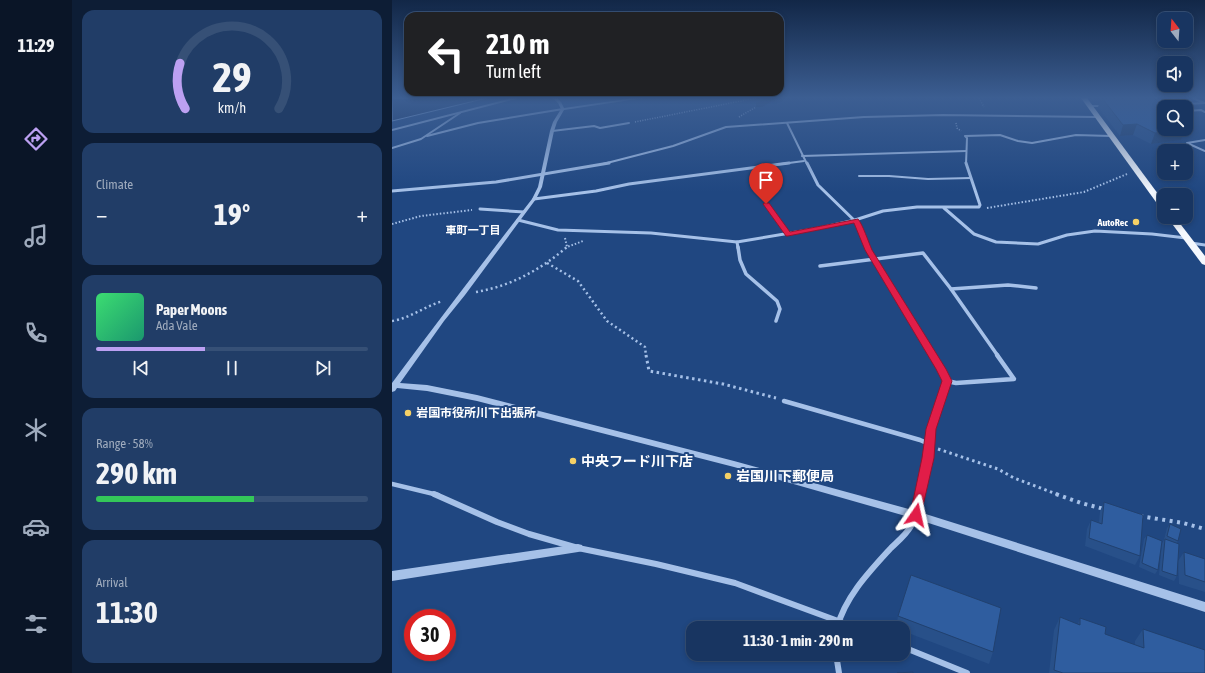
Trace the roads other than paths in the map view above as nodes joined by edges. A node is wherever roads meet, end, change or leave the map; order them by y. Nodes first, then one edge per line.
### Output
1 (437, 129) edge
2 (451, 129) edge
3 (558, 129) edge
4 (719, 129) edge
5 (789, 129) edge
6 (1106, 129) edge
7 (552, 130) joint
8 (427, 136) junction
9 (1111, 136) junction
10 (1205, 140) edge
11 (392, 148) edge
12 (966, 151) junction
13 (1205, 151) edge
14 (802, 156) junction
15 (804, 161) junction
16 (542, 174) junction
17 (859, 176) dead end
18 (971, 178) junction
19 (392, 191) edge
20 (1157, 197) edge
21 (534, 199) junction
22 (766, 204) dead end
23 (944, 208) junction
24 (480, 209) road end
25 (524, 212) junction
26 (518, 220) junction
27 (855, 220) junction
28 (1176, 224) edge
29 (788, 234) junction
30 (1189, 240) junction
31 (737, 242) junction
32 (1205, 245) edge
33 (875, 260) junction
34 (1205, 262) edge
35 (820, 266) dead end
36 (1036, 288) dead end
37 (951, 289) junction
38 (776, 321) dead end
39 (947, 381) junction
40 (394, 387) edge
41 (784, 401) road end
42 (929, 444) junction
43 (392, 484) edge
44 (916, 515) junction
45 (578, 548) junction
46 (392, 576) edge
47 (1205, 607) edge
48 (838, 620) joint
49 (910, 650) edge
50 (837, 661) edge
51 (839, 673) edge
52 (967, 673) edge

1 - 8 street
2 - 8 street
3 - 7 street
4 - 16 street
5 - 14 street
6 - 9 highway
7 - 16 street
8 - 11 street
9 - 12 street
9 - 20 highway
10 - 13 street
12 - 14 street
12 - 18 street
14 - 15 street
15 - 21 street
15 - 27 street
16 - 19 street
16 - 21 street
17 - 18 lane
18 - 23 street
21 - 25 street
22 - 29 lane
23 - 27 street
23 - 30 street
24 - 25 street
25 - 26 street
26 - 31 street
26 - 40 street
27 - 29 street
27 - 33 street
28 - 30 highway
29 - 31 street
30 - 32 street
30 - 34 highway
31 - 38 street
33 - 35 street
33 - 37 street
33 - 39 street
36 - 37 street
37 - 39 street
39 - 42 street
40 - 44 street
41 - 42 street
42 - 44 street
43 - 45 street
44 - 47 street
44 - 48 street
45 - 46 street
45 - 48 street
49 - 52 street
50 - 51 street

